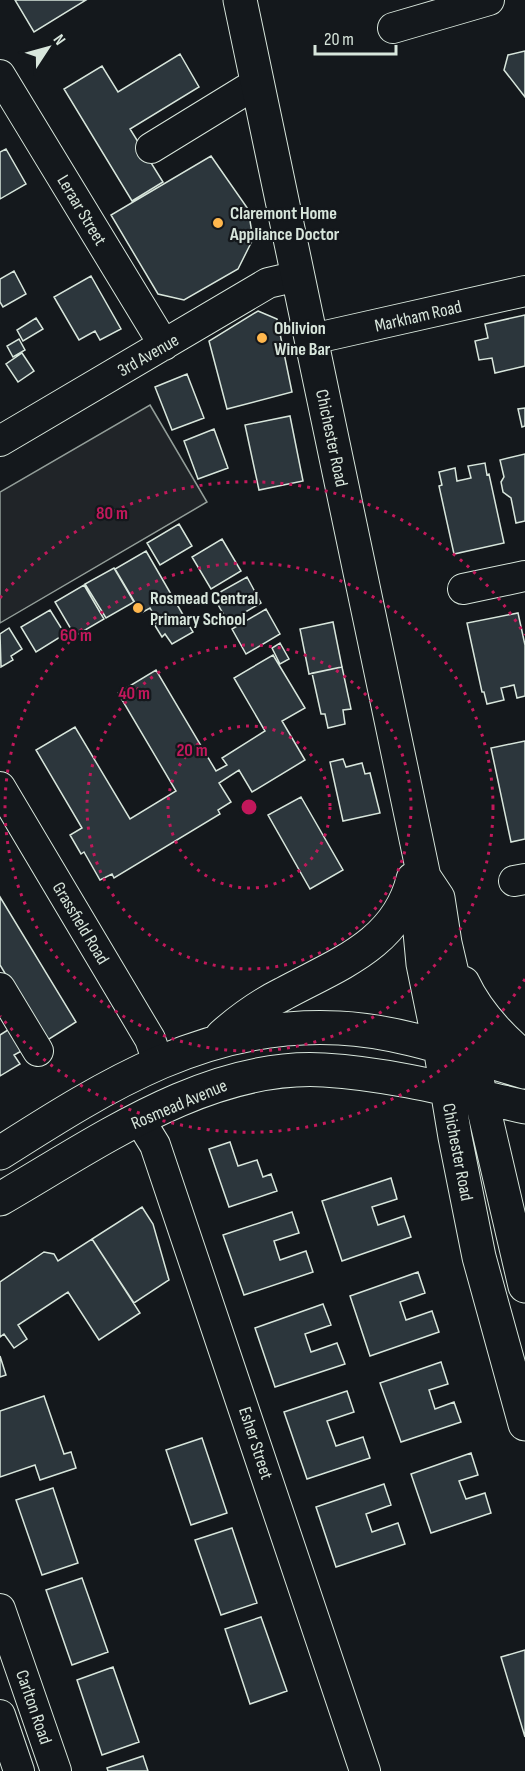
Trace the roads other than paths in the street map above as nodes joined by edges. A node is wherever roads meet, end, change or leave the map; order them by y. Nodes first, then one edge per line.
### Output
1 (240, 0) edge
2 (489, 0) edge
3 (393, 28) dead end
4 (257, 83) junction
5 (4, 92) edge
6 (151, 148) dead end
7 (298, 276) junction
8 (525, 291) edge
9 (312, 339) junction
10 (164, 345) junction
11 (0, 441) edge
12 (525, 576) edge
13 (463, 589) dead end
14 (0, 787) edge
15 (422, 864) junction
16 (445, 943) junction
17 (4, 1003) edge
18 (213, 1042) junction
19 (440, 1047) junction
20 (38, 1052) dead end
21 (471, 1057) junction
22 (525, 1058) edge
23 (158, 1062) junction
24 (525, 1072) edge
25 (446, 1090) junction
26 (482, 1098) junction
27 (525, 1107) edge
28 (140, 1119) junction
29 (0, 1152) edge
30 (0, 1199) edge
31 (525, 1286) edge
32 (525, 1424) edge
33 (0, 1609) edge
34 (0, 1715) edge
35 (19, 1771) edge
36 (56, 1771) edge
37 (365, 1771) edge

1 - 4 main road, Chichester Road
2 - 3 street
4 - 6 street
4 - 7 main road, Chichester Road
5 - 10 street, Leraar Street
7 - 9 main road, Chichester Road
7 - 10 street, 3rd Avenue
8 - 9 street, Markham Road
9 - 15 main road, Chichester Road
10 - 11 street, 3rd Avenue
12 - 13 street
14 - 23 street, Grassfield Road
15 - 16 main road, Chichester Road
15 - 18 main road
15 - 19 main road, Chichester Road
16 - 21 main road, Chichester Road
16 - 22 main road
17 - 20 street
18 - 19 main road
18 - 23 main road
19 - 21 main road
19 - 25 main road, Chichester Road
21 - 24 main road
21 - 26 main road, Chichester Road
23 - 29 main road
25 - 26 main road, Rosmead Avenue
25 - 28 main road, Rosmead Avenue
25 - 32 main road, Chichester Road
26 - 27 main road, Rosmead Avenue
26 - 31 main road, Chichester Road
28 - 29 main road
28 - 30 main road, Rosmead Avenue
28 - 37 street, Esher Street
33 - 36 street, Carlton Road
34 - 35 street

